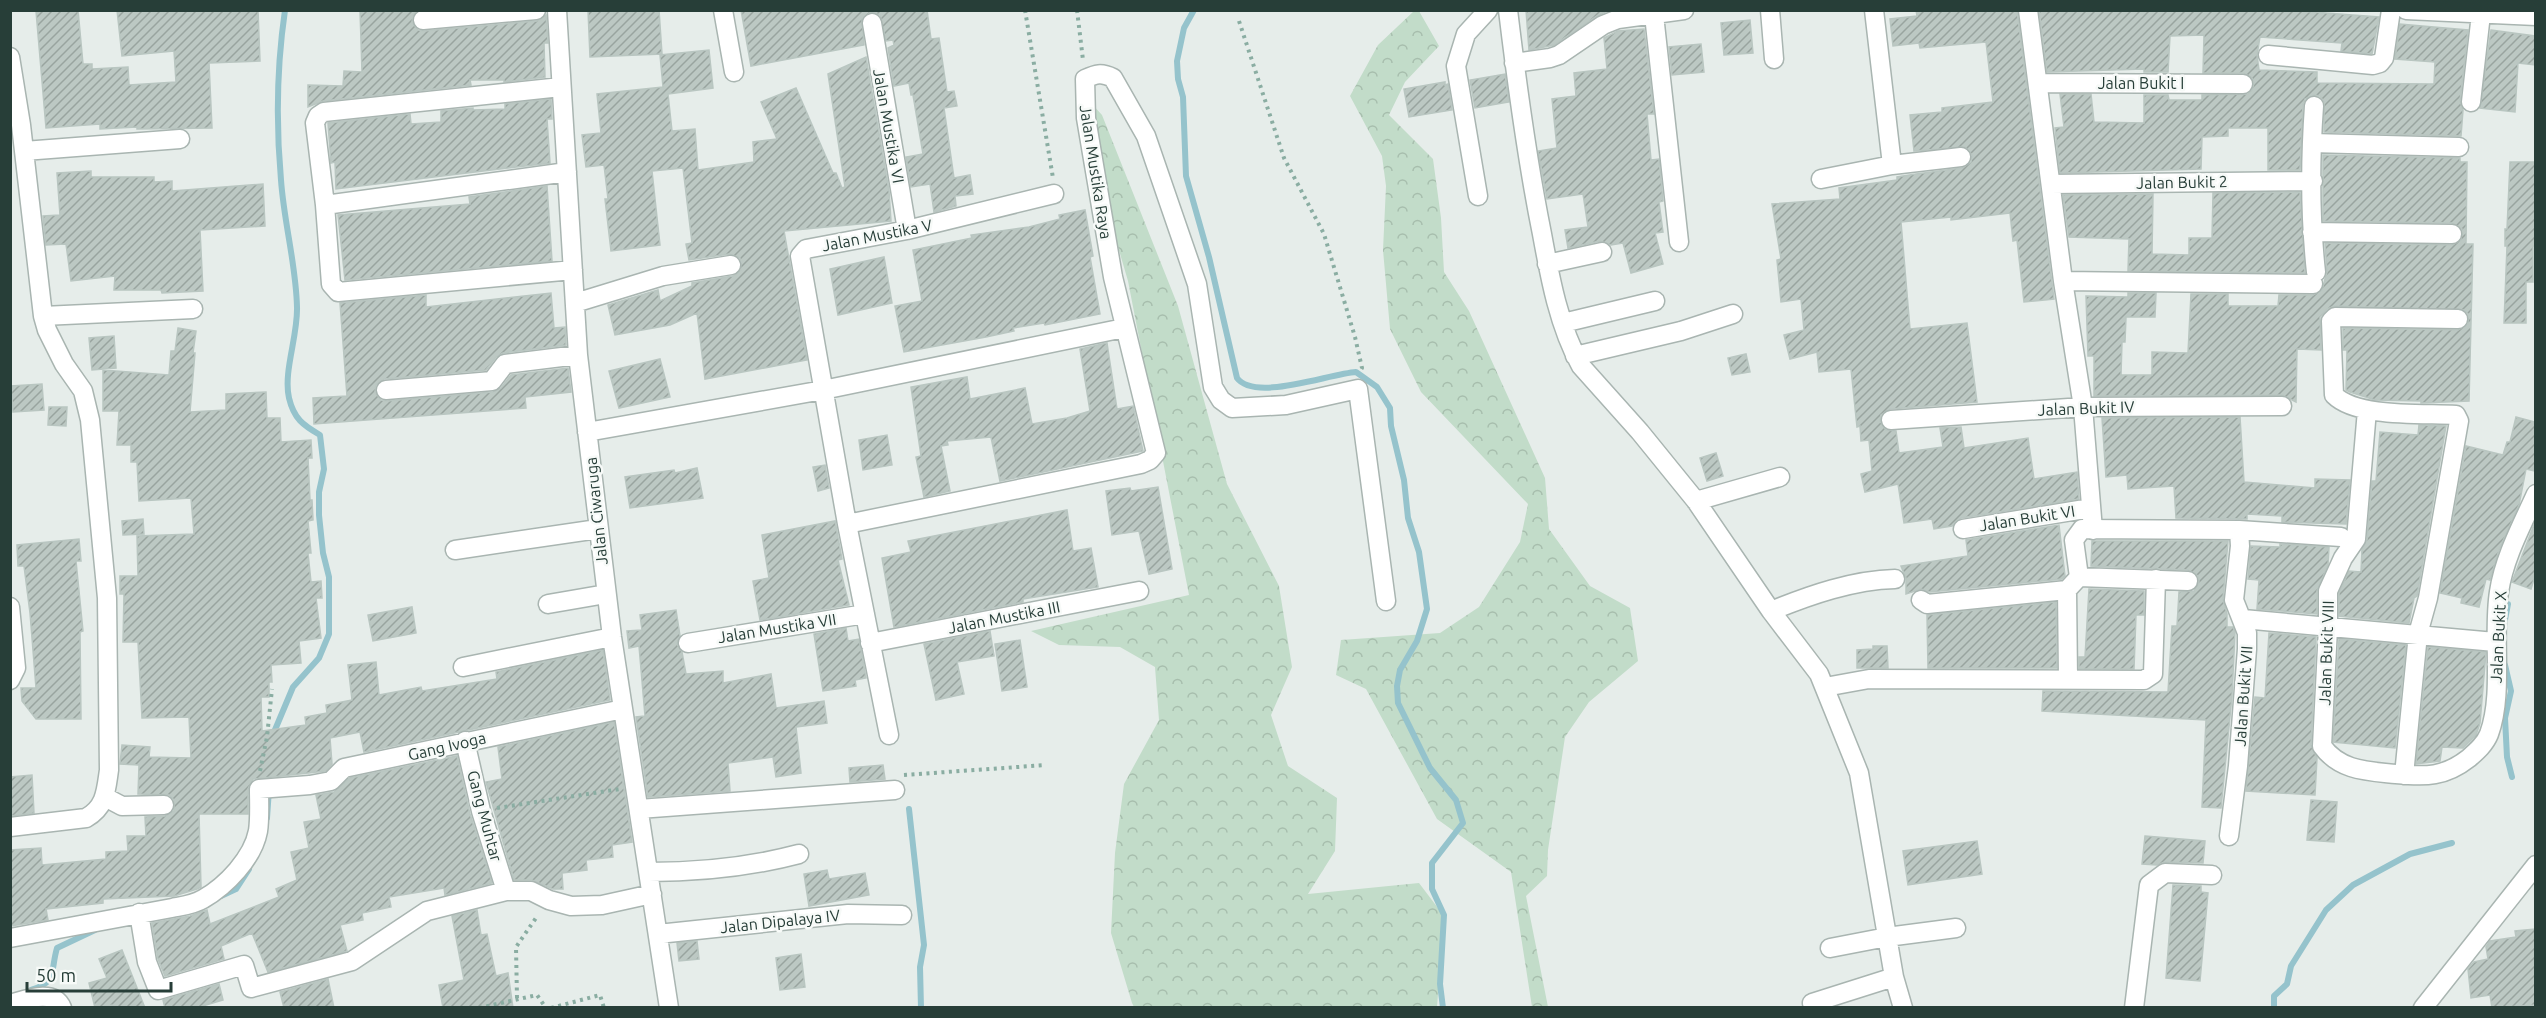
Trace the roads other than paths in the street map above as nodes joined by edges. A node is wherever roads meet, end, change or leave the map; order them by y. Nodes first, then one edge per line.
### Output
1 (536, 10) edge
2 (557, 10) edge
3 (723, 10) edge
4 (1488, 10) edge
5 (1508, 10) edge
6 (1684, 10) edge
7 (1770, 10) edge
8 (1874, 10) edge
9 (2028, 10) edge
10 (2391, 10) edge
11 (2406, 10) edge
12 (2481, 14) junction
13 (1618, 15) edge
14 (1654, 15) junction
15 (2535, 16) edge
16 (423, 20) dead end
17 (872, 23) dead end
18 (2268, 55) dead end
19 (10, 57) edge
20 (1773, 59) dead end
21 (1514, 63) junction
22 (734, 72) dead end
23 (2038, 83) junction
24 (2243, 84) dead end
25 (561, 87) junction
26 (2471, 102) dead end
27 (2314, 106) dead end
28 (180, 139) dead end
29 (2312, 143) junction
30 (2459, 147) dead end
31 (24, 151) junction
32 (1961, 157) dead end
33 (1892, 165) junction
34 (567, 172) junction
35 (1821, 179) dead end
36 (2313, 181) junction
37 (2051, 184) junction
38 (1054, 188) road end
39 (1478, 196) dead end
40 (325, 205) junction
41 (907, 230) junction
42 (2312, 232) junction
43 (2452, 234) dead end
44 (1679, 242) dead end
45 (1602, 252) dead end
46 (1547, 264) junction
47 (731, 265) dead end
48 (573, 270) junction
49 (2063, 281) junction
50 (1655, 301) dead end
51 (575, 303) junction
52 (193, 309) dead end
53 (1732, 314) dead end
54 (43, 316) junction
55 (2458, 320) dead end
56 (1563, 323) junction
57 (1124, 328) junction
58 (578, 354) junction
59 (1575, 356) junction
60 (386, 390) dead end
61 (823, 390) junction
62 (2083, 406) junction
63 (2282, 406) dead end
64 (2367, 410) junction
65 (1891, 420) dead end
66 (587, 432) junction
67 (1780, 477) dead end
68 (2535, 494) edge
69 (1696, 501) junction
70 (2091, 508) junction
71 (847, 524) junction
72 (598, 529) junction
73 (1963, 529) dead end
74 (2235, 529) junction
75 (2093, 530) junction
76 (2341, 537) dead end
77 (455, 550) dead end
78 (1895, 579) dead end
79 (2156, 579) junction
80 (2188, 581) dead end
81 (2073, 584) junction
82 (1139, 591) dead end
83 (606, 594) junction
84 (1921, 600) dead end
85 (1386, 601) dead end
86 (548, 604) dead end
87 (10, 607) edge
88 (1772, 611) junction
89 (865, 614) junction
90 (2243, 619) junction
91 (2328, 628) junction
92 (2418, 634) junction
93 (612, 637) junction
94 (2495, 642) junction
95 (688, 643) dead end
96 (870, 643) junction
97 (463, 667) dead end
98 (2068, 678) junction
99 (10, 680) edge
100 (1825, 687) junction
101 (623, 709) junction
102 (889, 735) dead end
103 (465, 741) junction
104 (2404, 775) junction
105 (895, 790) road end
106 (105, 797) junction
107 (164, 806) dead end
108 (639, 809) junction
109 (10, 827) edge
110 (2229, 836) dead end
111 (799, 854) dead end
112 (2534, 869) edge
113 (649, 872) junction
114 (2212, 875) dead end
115 (506, 891) junction
116 (652, 894) junction
117 (903, 915) dead end
118 (140, 917) junction
119 (1956, 928) dead end
120 (658, 934) junction
121 (1887, 937) junction
122 (10, 938) edge
123 (1830, 948) dead end
124 (1894, 977) junction
125 (1812, 1003) dead end
126 (10, 1004) edge
127 (62, 1008) edge
128 (669, 1008) edge
129 (1903, 1008) edge
130 (2134, 1008) edge
131 (2423, 1008) edge

1 - 16 street
2 - 25 street, Jalan Ciwaruga
3 - 22 street
4 - 39 street
5 - 21 street
6 - 14 street
7 - 20 street
8 - 33 street
9 - 23 street
10 - 18 street
11 - 12 street
12 - 15 street
12 - 26 street
13 - 14 street
13 - 21 street
14 - 44 street
17 - 41 street, Jalan Mustika VI
19 - 31 street
21 - 46 street
23 - 24 street, Jalan Bukit I
23 - 37 street
25 - 34 street, Jalan Ciwaruga
25 - 40 street
27 - 29 street
28 - 31 street
29 - 30 street
29 - 36 street
31 - 54 street
32 - 33 street
33 - 35 street
34 - 40 street
34 - 48 street, Jalan Ciwaruga
36 - 37 street, Jalan Bukit 2
36 - 42 street
37 - 49 street
38 - 41 street, Jalan Mustika V
40 - 48 street
41 - 61 street, Jalan Mustika V
42 - 43 street
42 - 49 street
45 - 46 street
46 - 56 street
47 - 51 street
48 - 51 street, Jalan Ciwaruga
49 - 62 street
50 - 56 street
51 - 58 street, Jalan Ciwaruga
52 - 54 street
53 - 59 street
54 - 106 street
55 - 64 street
56 - 59 street
57 - 61 street
57 - 71 street, Jalan Mustika Raya
57 - 85 street, Jalan Mustika Raya
58 - 60 street
58 - 66 street, Jalan Ciwaruga
59 - 69 street
61 - 66 street
61 - 71 street
62 - 63 street, Jalan Bukit IV
62 - 65 street, Jalan Bukit IV
62 - 70 street
64 - 91 street, Jalan Bukit VIII
64 - 92 street
66 - 72 street, Jalan Ciwaruga
67 - 69 street
68 - 94 street, Jalan Bukit X
69 - 88 street
70 - 73 street, Jalan Bukit VI
70 - 75 street
71 - 89 street
72 - 77 street
72 - 83 street, Jalan Ciwaruga
74 - 75 street
74 - 76 street
74 - 90 street, Jalan Bukit VII
75 - 81 street
78 - 88 street
79 - 80 street
79 - 81 street
79 - 98 street
81 - 84 street
81 - 98 street
82 - 96 street, Jalan Mustika III
83 - 86 street
83 - 93 street, Jalan Ciwaruga
87 - 99 street
88 - 100 street
89 - 95 street, Jalan Mustika VII
89 - 96 street
90 - 91 street
90 - 110 street, Jalan Bukit VII
91 - 92 street
91 - 104 street, Jalan Bukit VIII
92 - 94 street
92 - 104 street
93 - 97 street
93 - 101 street, Jalan Ciwaruga
94 - 104 street, Jalan Bukit X
96 - 102 street
98 - 100 street
100 - 121 street
101 - 103 street, Gang Ivoga
101 - 108 street, Jalan Ciwaruga
103 - 115 street, Gang Muhtar
103 - 118 street, Gang Ivoga
105 - 108 street
106 - 107 street
106 - 109 street
108 - 113 street, Jalan Ciwaruga
111 - 113 street
112 - 131 street
113 - 116 street, Jalan Ciwaruga
114 - 130 street
115 - 116 street
115 - 118 street
116 - 120 street, Jalan Ciwaruga
117 - 120 street, Jalan Dipalaya IV
118 - 122 street
119 - 121 street
120 - 128 street, Jalan Ciwaruga
121 - 123 street
121 - 124 street
124 - 125 street
124 - 129 street
126 - 127 street

